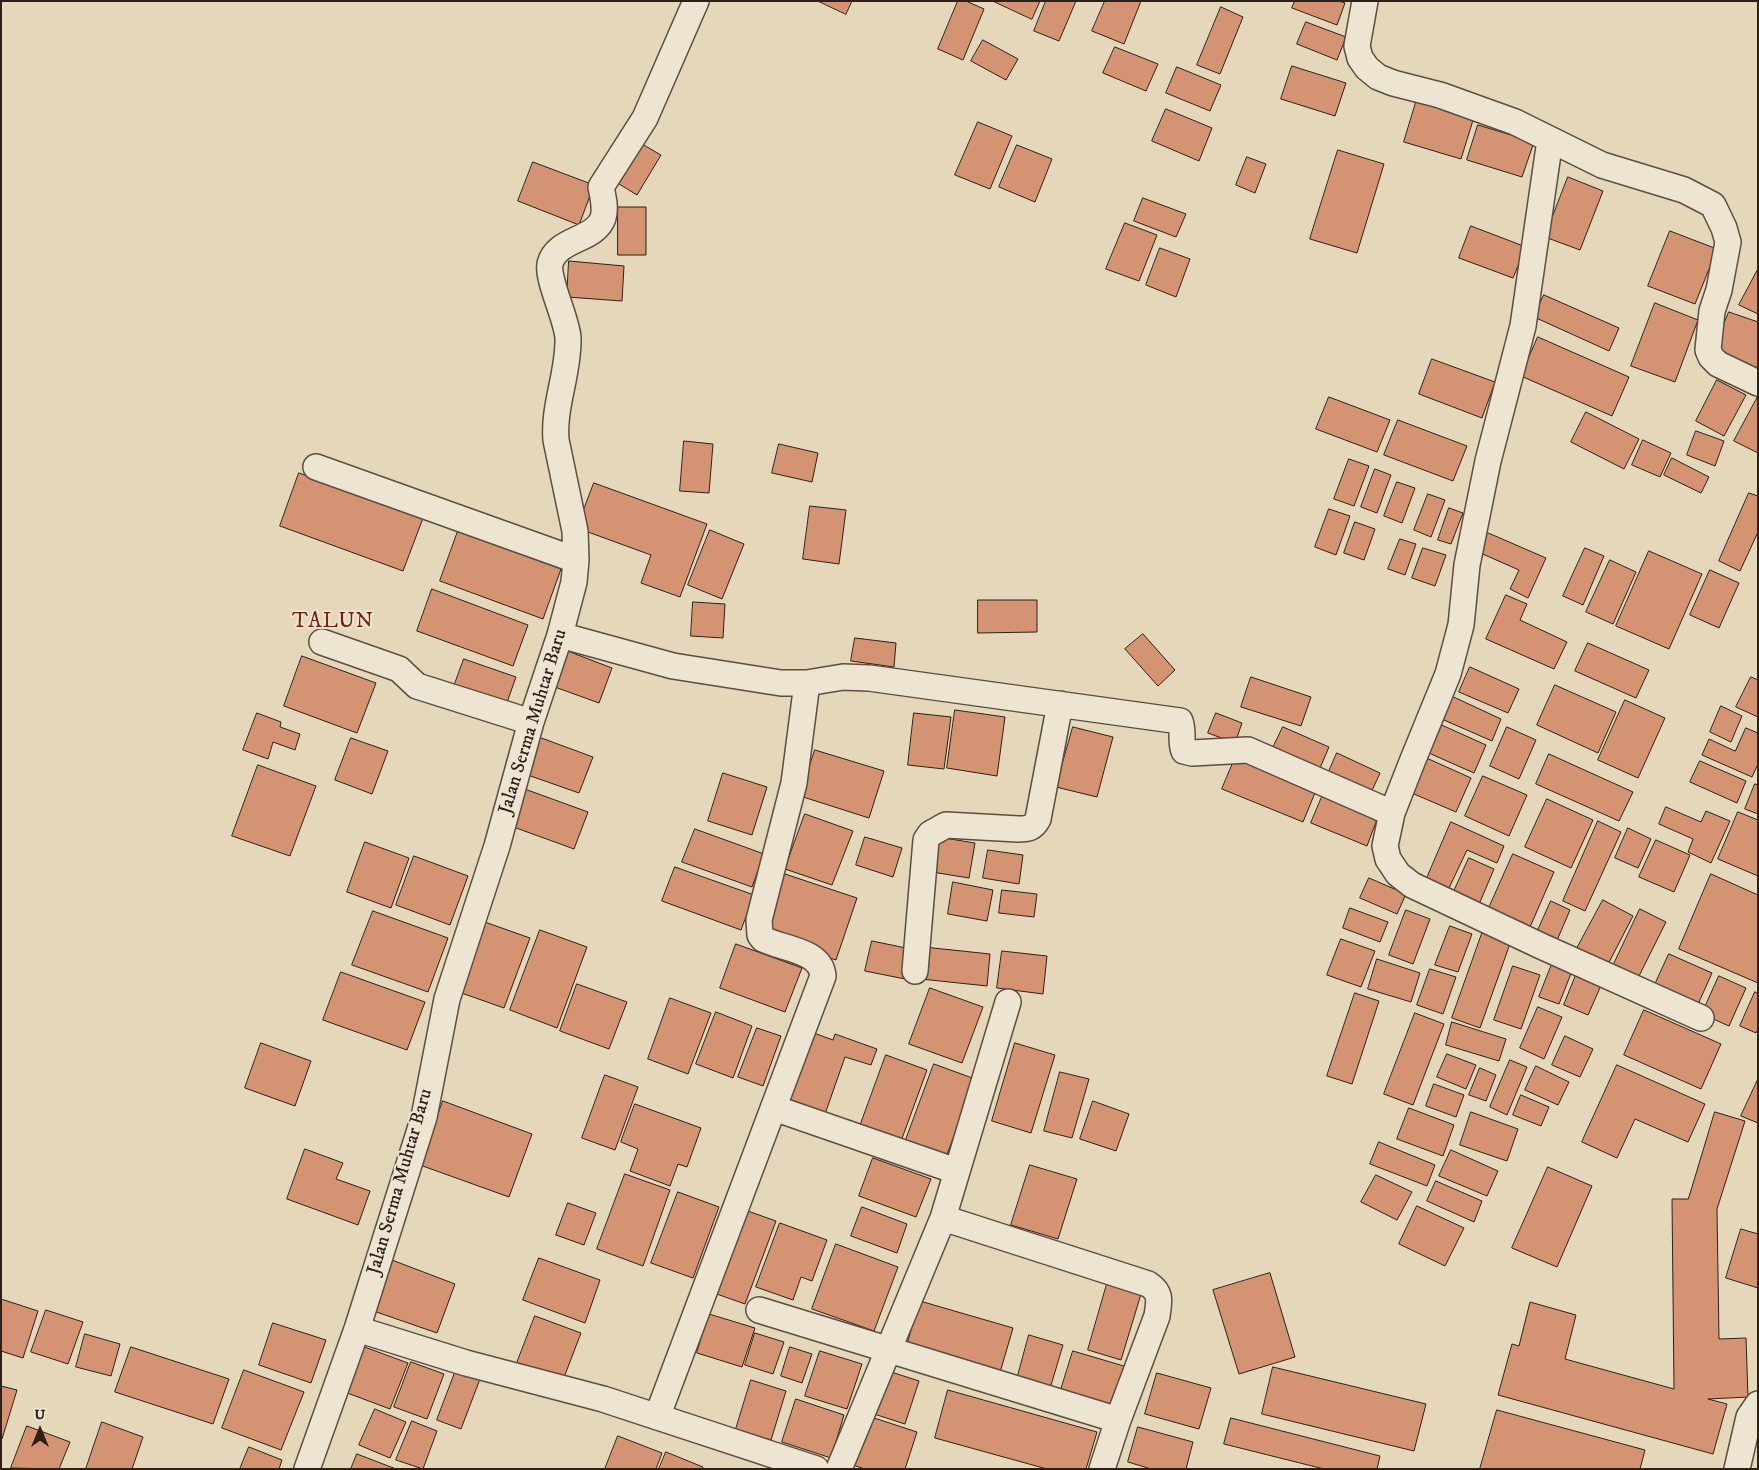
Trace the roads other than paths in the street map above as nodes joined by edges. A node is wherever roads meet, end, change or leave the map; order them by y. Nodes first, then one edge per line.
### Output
1 (696, 1) edge
2 (1365, 1) edge
3 (1550, 140) junction
4 (1758, 383) edge
5 (316, 467) dead end
6 (576, 560) junction
7 (560, 636) junction
8 (322, 642) dead end
9 (807, 682) junction
10 (1060, 704) junction
11 (531, 722) junction
12 (1392, 814) junction
13 (915, 971) dead end
14 (1008, 1002) dead end
15 (1701, 1018) dead end
16 (774, 1108) junction
17 (956, 1172) junction
18 (943, 1218) junction
19 (759, 1310) dead end
20 (357, 1329) junction
21 (888, 1350) junction
22 (1758, 1404) edge
23 (656, 1417) junction
24 (1118, 1420) junction
25 (308, 1469) edge
26 (816, 1469) edge
27 (839, 1469) edge
28 (1102, 1469) edge
29 (1737, 1469) edge

1 - 6 street, Jalan Serma Muhtar Baru
2 - 3 street
3 - 4 street
3 - 12 street
5 - 6 street
6 - 7 street, Jalan Serma Muhtar Baru
7 - 9 street
7 - 11 street, Jalan Serma Muhtar Baru
8 - 11 street
9 - 10 street
9 - 16 street
10 - 12 street
10 - 13 street
11 - 20 street, Jalan Serma Muhtar Baru
12 - 15 street
14 - 17 street
16 - 17 street
16 - 23 street
17 - 18 street
18 - 21 street
18 - 24 street
19 - 21 street
20 - 23 street
20 - 25 street, Jalan Serma Muhtar Baru
21 - 24 street
21 - 27 street
22 - 29 street
23 - 26 street
24 - 28 street

